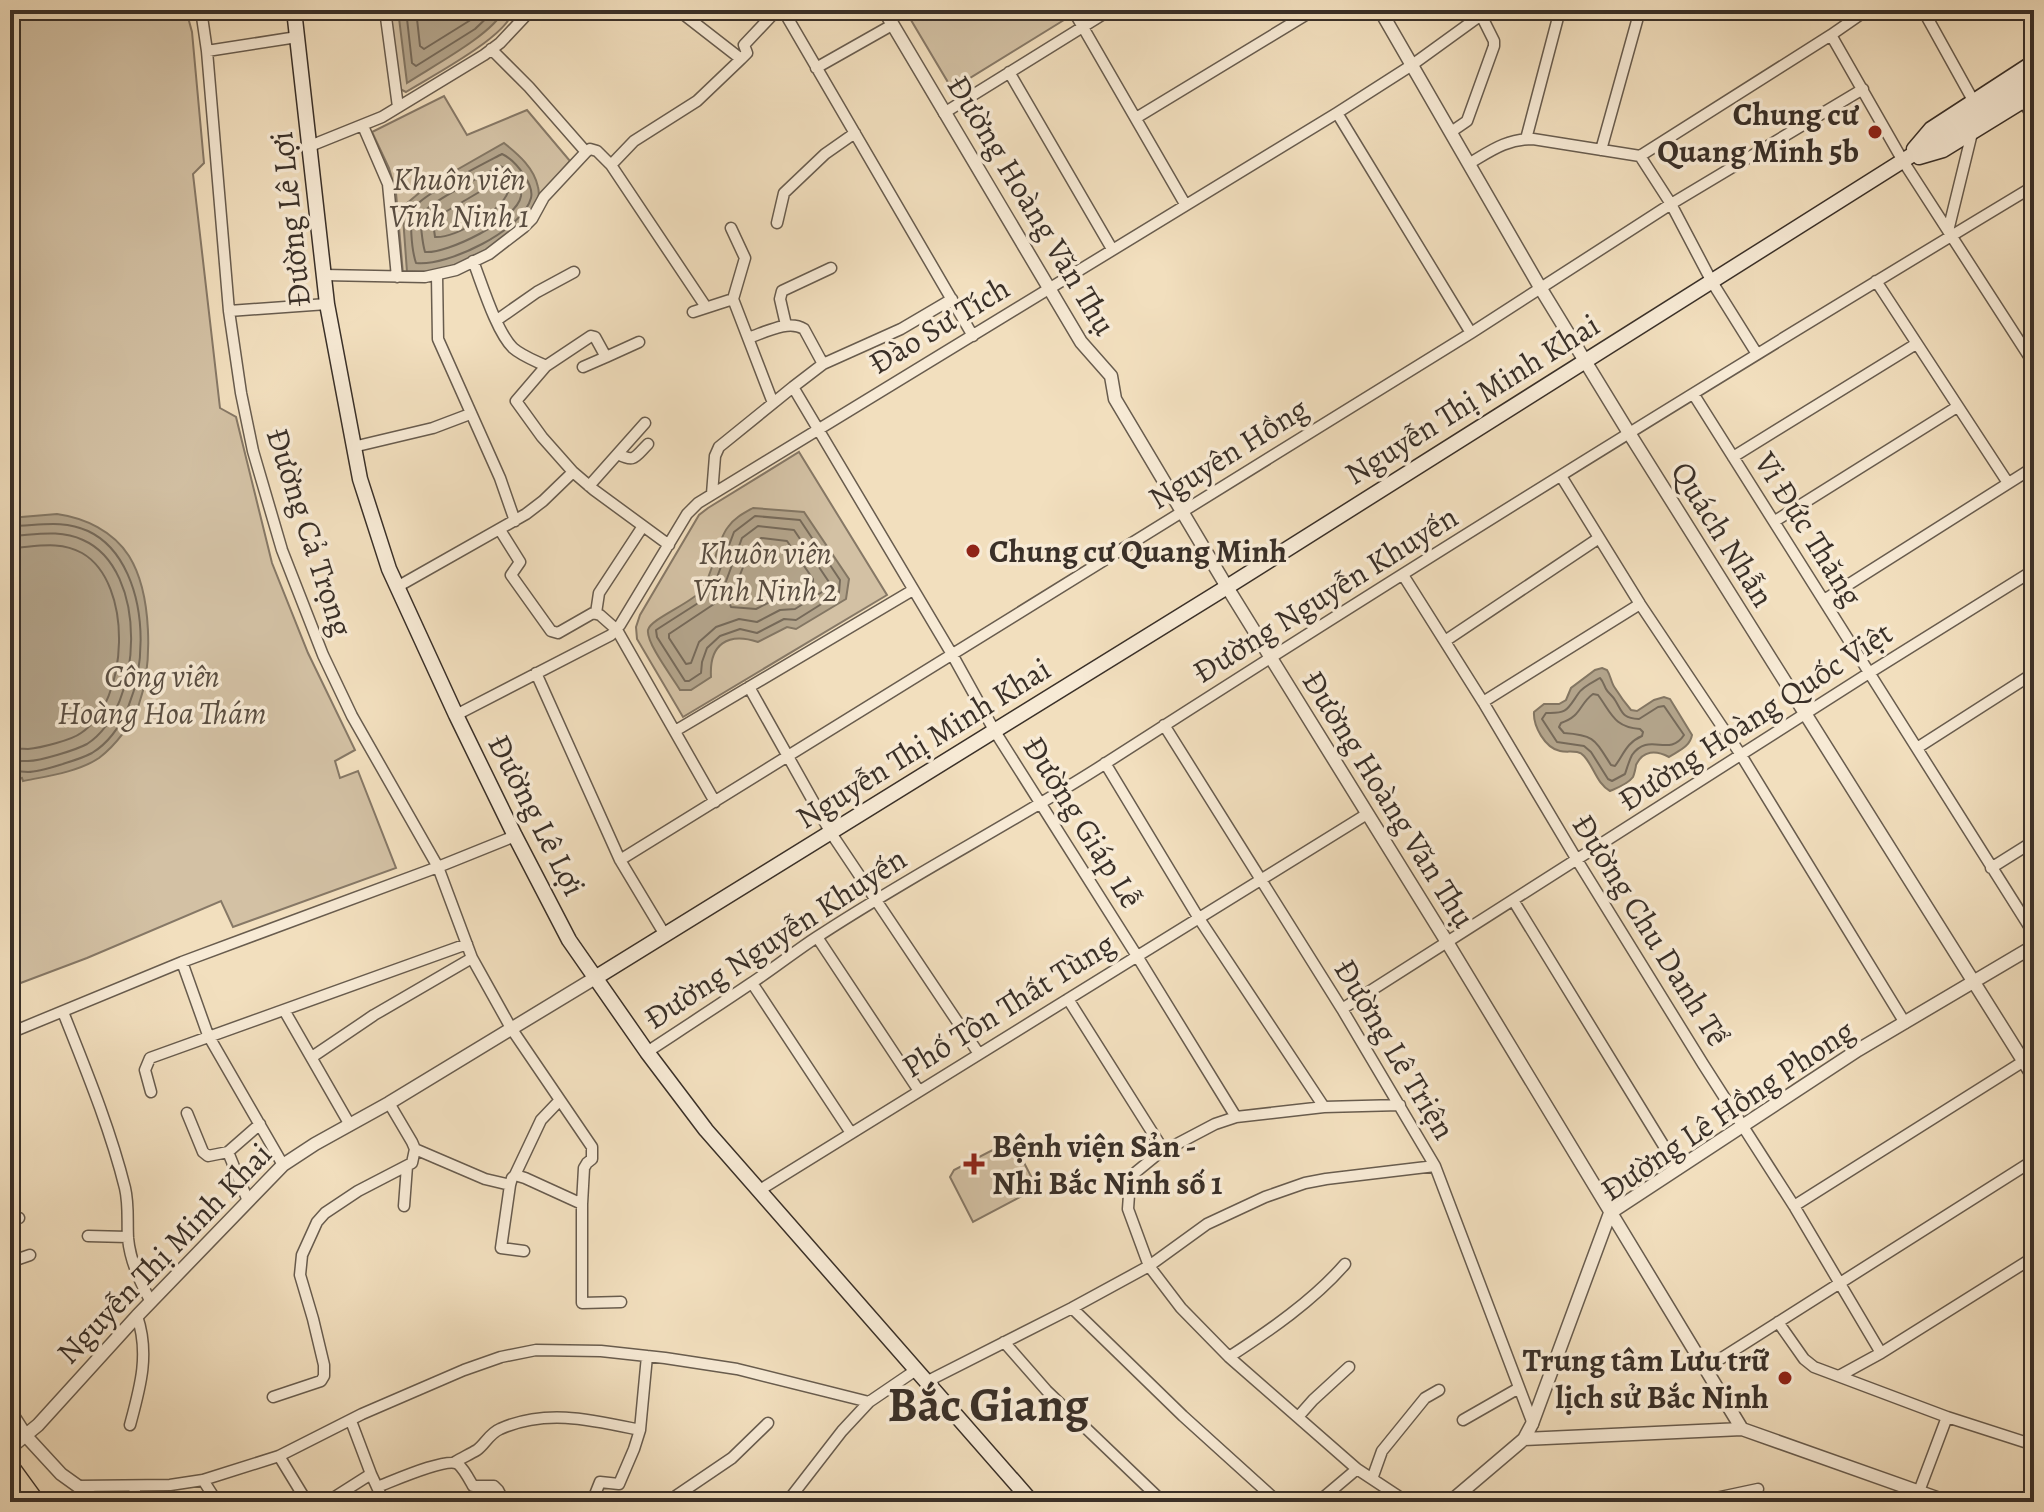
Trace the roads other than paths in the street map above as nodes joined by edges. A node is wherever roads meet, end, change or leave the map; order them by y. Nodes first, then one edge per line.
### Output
1 (201, 10) edge
2 (294, 10) edge
3 (385, 10) edge
4 (678, 10) edge
5 (780, 10) edge
6 (884, 10) edge
7 (1073, 10) edge
8 (1110, 10) edge
9 (1314, 10) edge
10 (1380, 10) edge
11 (1560, 10) edge
12 (1640, 10) edge
13 (1867, 10) edge
14 (1923, 10) edge
15 (529, 11) edge
16 (1484, 12) edge
17 (892, 25) junction
18 (1082, 27) junction
19 (1831, 35) junction
20 (297, 37) junction
21 (491, 49) junction
22 (207, 51) junction
23 (741, 59) junction
24 (2034, 62) edge
25 (1412, 65) junction
26 (816, 68) junction
27 (1009, 72) junction
28 (2034, 78) edge
29 (1863, 89) junction
30 (2029, 98) edge
31 (1974, 102) junction
32 (398, 107) junction
33 (944, 113) junction
34 (1337, 113) junction
35 (1136, 118) junction
36 (2034, 119) edge
37 (363, 126) junction
38 (1451, 132) junction
39 (855, 133) junction
40 (1972, 133) junction
41 (1526, 139) junction
42 (310, 146) junction
43 (1601, 150) junction
44 (586, 152) junction
45 (1640, 156) junction
46 (1903, 161) junction
47 (1470, 163) junction
48 (611, 165) junction
49 (2034, 186) edge
50 (1185, 204) junction
51 (1671, 204) junction
52 (777, 223) dead end
53 (731, 228) dead end
54 (1950, 234) junction
55 (1112, 249) junction
56 (473, 261) junction
57 (831, 268) dead end
58 (574, 272) dead end
59 (324, 275) junction
60 (437, 275) junction
61 (397, 277) junction
62 (1876, 281) junction
63 (1712, 282) junction
64 (1048, 288) junction
65 (1541, 289) junction
66 (733, 299) junction
67 (952, 299) junction
68 (327, 304) junction
69 (706, 307) junction
70 (229, 311) junction
71 (693, 312) dead end
72 (497, 320) junction
73 (786, 325) junction
74 (1471, 333) junction
75 (973, 336) junction
76 (748, 338) junction
77 (639, 342) dead end
78 (1916, 344) junction
79 (1757, 354) junction
80 (606, 357) junction
81 (1585, 361) junction
82 (823, 364) junction
83 (2034, 364) edge
84 (546, 366) junction
85 (583, 367) dead end
86 (793, 387) junction
87 (1694, 395) junction
88 (773, 403) junction
89 (1957, 407) junction
90 (470, 414) junction
91 (645, 423) dead end
92 (817, 429) junction
93 (1629, 433) junction
94 (648, 444) dead end
95 (353, 447) junction
96 (618, 454) junction
97 (1733, 457) junction
98 (2034, 467) edge
99 (573, 472) junction
100 (1561, 476) junction
101 (2008, 483) junction
102 (589, 486) junction
103 (712, 494) junction
104 (1182, 512) junction
105 (515, 521) junction
106 (1775, 521) junction
107 (643, 526) junction
108 (500, 530) junction
109 (1599, 538) junction
110 (669, 545) junction
111 (2034, 570) edge
112 (1403, 575) junction
113 (397, 587) junction
114 (1227, 587) junction
115 (913, 590) junction
116 (1824, 600) junction
117 (1640, 604) junction
118 (596, 613) junction
119 (617, 630) junction
120 (1445, 641) junction
121 (953, 656) junction
122 (1270, 657) junction
123 (536, 673) junction
124 (1869, 673) junction
125 (2034, 673) edge
126 (749, 687) junction
127 (1483, 702) junction
128 (456, 715) junction
129 (1805, 715) junction
130 (1164, 725) junction
131 (994, 730) junction
132 (675, 731) junction
133 (1917, 748) junction
134 (1741, 755) junction
135 (787, 757) junction
136 (1105, 763) junction
137 (715, 802) junction
138 (1040, 804) junction
139 (1367, 814) junction
140 (831, 833) junction
141 (515, 836) junction
142 (2034, 841) edge
143 (620, 860) junction
144 (1577, 860) junction
145 (438, 867) junction
146 (1991, 868) junction
147 (1259, 880) junction
148 (1513, 900) junction
149 (876, 901) junction
150 (1198, 917) junction
151 (2034, 934) edge
152 (665, 935) junction
153 (817, 937) junction
154 (1447, 942) junction
155 (467, 944) junction
156 (2034, 946) edge
157 (1137, 956) junction
158 (472, 958) junction
159 (182, 962) junction
160 (595, 978) junction
161 (1974, 982) junction
162 (752, 983) junction
163 (1068, 999) junction
164 (1342, 1009) junction
165 (284, 1010) junction
166 (63, 1012) junction
167 (1905, 1023) junction
168 (511, 1028) junction
169 (10, 1033) edge
170 (208, 1035) junction
171 (647, 1052) junction
172 (979, 1054) junction
173 (312, 1057) junction
174 (2024, 1061) junction
175 (2034, 1078) edge
176 (919, 1091) junction
177 (151, 1092) dead end
178 (560, 1100) junction
179 (389, 1103) junction
180 (1400, 1105) junction
181 (1324, 1107) junction
182 (187, 1113) dead end
183 (1236, 1117) junction
184 (260, 1124) junction
185 (350, 1125) junction
186 (1743, 1126) junction
187 (851, 1133) junction
188 (415, 1149) junction
189 (1164, 1151) junction
190 (228, 1152) junction
191 (2034, 1160) edge
192 (283, 1165) junction
193 (407, 1166) junction
194 (1435, 1166) junction
195 (1678, 1169) junction
196 (513, 1180) junction
197 (758, 1191) junction
198 (248, 1201) junction
199 (582, 1204) junction
200 (404, 1206) dead end
201 (1794, 1206) junction
202 (1610, 1213) junction
203 (88, 1236) dead end
204 (128, 1237) junction
205 (524, 1251) dead end
206 (30, 1255) dead end
207 (2034, 1257) edge
208 (10, 1262) edge
209 (1345, 1264) dead end
210 (1149, 1266) junction
211 (1839, 1283) junction
212 (151, 1302) junction
213 (621, 1302) dead end
214 (1072, 1308) junction
215 (137, 1316) junction
216 (1778, 1322) junction
217 (1004, 1342) junction
218 (1881, 1353) junction
219 (647, 1356) junction
220 (1229, 1357) junction
221 (1349, 1367) dead end
222 (1706, 1368) junction
223 (916, 1370) junction
224 (1839, 1376) junction
225 (926, 1382) junction
226 (1519, 1388) junction
227 (1439, 1390) dead end
228 (273, 1397) dead end
229 (869, 1402) junction
230 (10, 1411) edge
231 (1298, 1417) junction
232 (1947, 1417) junction
233 (1463, 1420) dead end
234 (351, 1421) junction
235 (768, 1423) dead end
236 (1532, 1424) junction
237 (130, 1425) dead end
238 (1742, 1429) junction
239 (640, 1430) junction
240 (26, 1436) junction
241 (1539, 1438) junction
242 (1524, 1439) junction
243 (2034, 1445) edge
244 (10, 1448) edge
245 (279, 1456) junction
246 (455, 1462) junction
247 (10, 1469) edge
248 (1357, 1469) junction
249 (371, 1474) junction
250 (1372, 1479) junction
251 (203, 1480) junction
252 (78, 1486) junction
253 (136, 1487) junction
254 (377, 1487) junction
255 (1758, 1489) dead end
256 (1917, 1497) edge
257 (34, 1502) edge
258 (100, 1502) edge
259 (131, 1502) edge
260 (217, 1502) edge
261 (307, 1502) edge
262 (327, 1502) edge
263 (384, 1502) edge
264 (504, 1502) edge
265 (592, 1502) edge
266 (673, 1502) edge
267 (787, 1502) edge
268 (1032, 1502) edge
269 (1163, 1502) edge
270 (1278, 1502) edge
271 (1318, 1502) edge
272 (1407, 1502) edge
273 (1450, 1502) edge
274 (1697, 1502) edge
275 (1948, 1502) edge

1 - 22 street, Đường Cả Trọng
2 - 20 main road, Đường Lê Lợi
3 - 32 street
4 - 23 street
5 - 23 street
5 - 26 street
6 - 17 street, Đường Hoàng Văn Thụ
7 - 18 street
8 - 18 street
9 - 35 street
10 - 25 street, Quách Nhẫn
11 - 41 street
12 - 43 street
13 - 19 street
14 - 31 street
15 - 21 street
16 - 25 street, Đào Sư Tích
16 - 38 street
17 - 26 street
17 - 33 street, Đường Hoàng Văn Thụ
18 - 27 street
18 - 35 street
19 - 29 street
19 - 45 street
20 - 22 street
20 - 42 main road, Đường Lê Lợi
21 - 32 street
21 - 44 street
22 - 70 street, Đường Cả Trọng
23 - 48 street
24 - 31 main road
25 - 34 street, Đào Sư Tích
25 - 38 street, Quách Nhẫn
26 - 39 street
27 - 33 street
27 - 55 street
28 - 46 main road, Nguyễn Thị Minh Khai
29 - 46 street
29 - 51 street, Nguyên Hồng
30 - 36 street
30 - 40 main road
31 - 46 main road
32 - 37 street
33 - 64 street, Đường Hoàng Văn Thụ
34 - 50 street, Đào Sư Tích
34 - 74 street
35 - 50 street
37 - 42 street
37 - 61 street
38 - 47 street, Quách Nhẫn
39 - 52 street
39 - 67 street
40 - 46 main road
40 - 54 street
41 - 43 street
41 - 47 street
42 - 59 main road, Đường Lê Lợi
43 - 45 street
44 - 48 street
44 - 56 street
45 - 51 street
46 - 54 street
46 - 63 main road, Nguyễn Thị Minh Khai
47 - 65 street, Quách Nhẫn
48 - 69 street
49 - 54 street, Đường Nguyễn Khuyến
50 - 55 street, Đào Sư Tích
51 - 63 street
51 - 65 street, Nguyên Hồng
53 - 66 street
54 - 62 street, Đường Nguyễn Khuyến
54 - 83 street
55 - 64 street, Đào Sư Tích
56 - 60 street
56 - 72 street
57 - 73 street
58 - 72 street
59 - 61 street
59 - 68 main road, Đường Lê Lợi
60 - 61 street
60 - 90 street
62 - 78 street
62 - 79 street, Đường Nguyễn Khuyến
63 - 79 street
63 - 81 main road, Nguyễn Thị Minh Khai
64 - 75 street, Đào Sư Tích
64 - 104 street, Đường Hoàng Văn Thụ
65 - 74 street, Nguyên Hồng
65 - 81 street, Quách Nhẫn
66 - 69 street
66 - 76 street
67 - 75 street
67 - 82 street
68 - 70 street
68 - 95 main road, Đường Lê Lợi
69 - 71 street
70 - 145 street, Đường Cả Trọng
72 - 84 street
73 - 76 street
73 - 82 street
74 - 104 street, Nguyên Hồng
75 - 92 street, Đào Sư Tích
76 - 88 street
77 - 80 street
78 - 89 street
78 - 97 street
79 - 87 street, Đường Nguyễn Khuyến
80 - 84 street
80 - 85 street
81 - 93 street, Quách Nhẫn
81 - 114 main road, Nguyễn Thị Minh Khai
82 - 86 street
84 - 99 street
86 - 88 street
86 - 92 street, Đường Giáp Lễ
87 - 93 street, Đường Nguyễn Khuyến
87 - 97 street, Vi Đức Thăng
88 - 103 street
89 - 101 street
89 - 106 street
90 - 95 street
90 - 105 street
91 - 96 street
92 - 103 street, Đào Sư Tích
92 - 115 street, Đường Giáp Lễ
93 - 100 street, Đường Nguyễn Khuyến
93 - 129 street, Quách Nhẫn
94 - 96 street
95 - 113 main road, Đường Lê Lợi
96 - 102 street
97 - 106 street, Vi Đức Thăng
98 - 101 street
99 - 102 street
99 - 105 street
100 - 109 street
100 - 112 street, Đường Nguyễn Khuyến
101 - 116 street
102 - 107 street
103 - 110 street, Đào Sư Tích
104 - 114 street, Đường Hoàng Văn Thụ
104 - 121 street, Nguyên Hồng
105 - 108 street
106 - 116 street, Vi Đức Thăng
107 - 110 street
107 - 118 street
108 - 113 street
108 - 118 street
109 - 117 street
109 - 120 street
110 - 119 street, Đào Sư Tích
111 - 124 street, Đường Hoàng Quốc Việt
112 - 120 street, Đường Chu Danh Tể
112 - 122 street, Đường Nguyễn Khuyến
113 - 128 main road, Đường Lê Lợi
114 - 122 street, Đường Hoàng Văn Thụ
114 - 131 main road, Nguyễn Thị Minh Khai
115 - 121 street, Đường Giáp Lễ
115 - 126 street
116 - 124 street, Vi Đức Thăng
117 - 127 street
117 - 134 street
118 - 119 street
119 - 123 street, Đào Sư Tích
119 - 132 street
120 - 127 street, Đường Chu Danh Tể
121 - 131 street, Đường Giáp Lễ
121 - 135 street, Nguyên Hồng
122 - 130 street, Đường Nguyễn Khuyến
122 - 139 street, Đường Hoàng Văn Thụ
123 - 128 street, Đào Sư Tích
123 - 143 street
124 - 129 street, Đường Hoàng Quốc Việt
124 - 133 street, Vi Đức Thăng
125 - 133 street
126 - 132 street
126 - 135 street
127 - 144 street, Đường Chu Danh Tể
128 - 141 main road, Đường Lê Lợi
129 - 134 street, Đường Hoàng Quốc Việt
129 - 161 street, Quách Nhẫn
130 - 136 street, Đường Nguyễn Khuyến
130 - 147 street, Đường Lê Triện
131 - 138 street, Đường Giáp Lễ
131 - 140 main road, Nguyễn Thị Minh Khai
132 - 137 street
133 - 146 street, Vi Đức Thăng
134 - 144 street, Đường Hoàng Quốc Việt
134 - 167 street
135 - 137 street, Nguyên Hồng
135 - 140 street
136 - 138 street, Đường Nguyễn Khuyến
136 - 150 street
137 - 143 street, Nguyên Hồng
138 - 149 street, Đường Nguyễn Khuyến
138 - 157 street, Đường Giáp Lễ
139 - 147 street, Phố Tôn Thất Tùng
139 - 154 street, Đường Hoàng Văn Thụ
140 - 149 street
140 - 152 main road, Nguyễn Thị Minh Khai
141 - 145 street
141 - 160 main road, Đường Lê Lợi
142 - 146 street
143 - 152 street
144 - 148 street, Đường Hoàng Quốc Việt
144 - 186 street, Đường Chu Danh Tể
145 - 155 street, Đường Cả Trọng
145 - 159 street
146 - 151 street, Vi Đức Thăng
147 - 150 street, Phố Tôn Thất Tùng
147 - 164 street, Đường Lê Triện
148 - 154 street, Đường Hoàng Quốc Việt
148 - 195 street
149 - 153 street, Đường Nguyễn Khuyến
149 - 172 street
150 - 157 street, Phố Tôn Thất Tùng
150 - 181 street
152 - 160 main road, Nguyễn Thị Minh Khai
153 - 162 street, Đường Nguyễn Khuyến
153 - 176 street
154 - 164 street, Đường Hoàng Quốc Việt
154 - 202 street, Đường Hoàng Văn Thụ
155 - 158 street, Đường Cả Trọng
155 - 165 street
156 - 161 street, Đường Lê Hồng Phong
157 - 163 street, Phố Tôn Thất Tùng
157 - 183 street, Đường Giáp Lễ
158 - 168 street, Đường Cả Trọng
158 - 173 street
159 - 166 street
159 - 170 street
160 - 168 street, Nguyễn Thị Minh Khai
160 - 171 main road, Đường Lê Lợi
161 - 167 street, Đường Lê Hồng Phong
161 - 174 street, Quách Nhẫn
162 - 171 street, Đường Nguyễn Khuyến
162 - 187 street
163 - 172 street, Phố Tôn Thất Tùng
163 - 189 street
164 - 180 street, Đường Lê Triện
165 - 170 street
165 - 173 street
166 - 169 street
166 - 204 street
167 - 186 street, Đường Lê Hồng Phong
168 - 178 street, Đường Cả Trọng
168 - 179 street, Nguyễn Thị Minh Khai
170 - 177 street
170 - 184 street
171 - 197 main road, Đường Lê Lợi
172 - 176 street, Phố Tôn Thất Tùng
173 - 185 street
174 - 175 street, Quách Nhẫn
174 - 201 street
176 - 187 street, Phố Tôn Thất Tùng
178 - 196 street
178 - 199 street, Đường Cả Trọng
179 - 185 street, Nguyễn Thị Minh Khai
179 - 188 street
180 - 181 street
180 - 194 street, Đường Lê Triện
181 - 183 street
182 - 190 street
183 - 189 street
184 - 190 street
184 - 192 street
185 - 192 street, Nguyễn Thị Minh Khai
186 - 195 street, Đường Lê Hồng Phong
186 - 201 street, Đường Chu Danh Tể
187 - 197 street, Phố Tôn Thất Tùng
188 - 193 street
188 - 196 street
189 - 210 street
190 - 198 street
191 - 211 street
192 - 198 street, Nguyễn Thị Minh Khai
193 - 200 street
193 - 228 street
194 - 210 street
194 - 226 street, Đường Lê Triện
195 - 202 street, Đường Lê Hồng Phong
196 - 199 street
196 - 205 street
197 - 223 main road, Đường Lê Lợi
198 - 212 street, Nguyễn Thị Minh Khai
199 - 213 street, Đường Cả Trọng
201 - 211 street, Đường Chu Danh Tể
202 - 222 street, Đường Hoàng Văn Thụ
202 - 236 street, Đường Lê Hồng Phong
203 - 204 street
204 - 212 street
206 - 208 street
207 - 218 street
209 - 220 street
210 - 214 street
210 - 220 street
211 - 216 street
211 - 218 street, Đường Chu Danh Tể
212 - 215 street, Nguyễn Thị Minh Khai
214 - 217 street
214 - 270 street
215 - 237 street
215 - 240 street, Nguyễn Thị Minh Khai
216 - 222 street
216 - 224 street
217 - 225 street
217 - 269 street
218 - 224 street
219 - 229 street
219 - 234 street
219 - 239 street
220 - 231 street
221 - 231 street
222 - 238 street, Đường Hoàng Văn Thụ
223 - 225 main road, Đường Lê Lợi
223 - 229 street
224 - 232 street
225 - 268 main road, Đường Lê Lợi
226 - 233 street
226 - 236 street, Đường Lê Triện
227 - 250 street
229 - 267 street
230 - 240 street
231 - 248 street
232 - 243 street
232 - 256 street
234 - 245 street
234 - 249 street
235 - 266 street
236 - 241 street, Đường Lê Triện
236 - 242 street, Đường Lê Hồng Phong
238 - 241 street
238 - 256 street
239 - 246 street
239 - 265 street
240 - 244 street, Nguyễn Thị Minh Khai
240 - 252 street
241 - 242 street
242 - 273 street, Đường Lê Hồng Phong
245 - 251 street
245 - 261 street
246 - 254 street
246 - 264 street
247 - 257 highway
248 - 250 street
248 - 271 street
249 - 254 street
249 - 262 street
250 - 272 street
251 - 253 street
251 - 260 street
252 - 253 street
252 - 258 street
253 - 259 street
254 - 263 street
255 - 274 street
256 - 275 street

